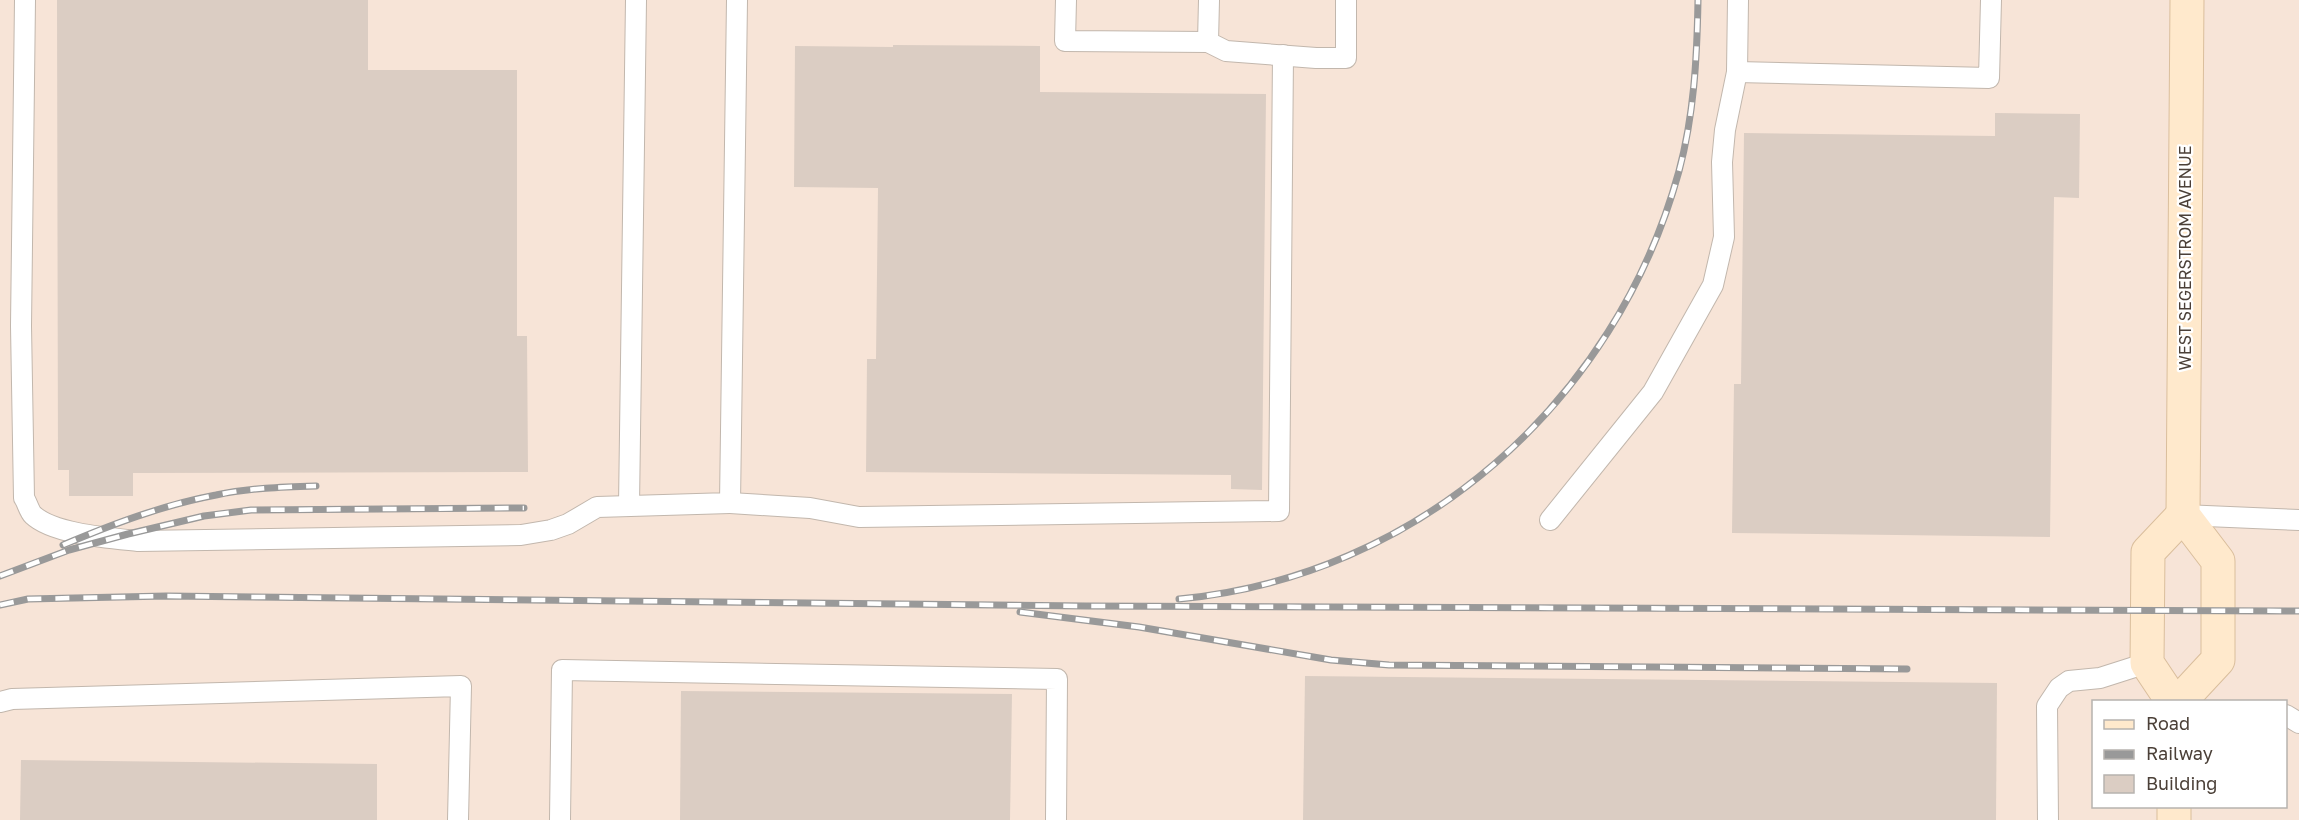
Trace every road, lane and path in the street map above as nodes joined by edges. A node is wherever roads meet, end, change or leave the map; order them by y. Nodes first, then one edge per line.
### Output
1 (25, 0) edge
2 (636, 0) edge
3 (737, 0) edge
4 (1066, 0) edge
5 (1209, 0) edge
6 (1346, 0) edge
7 (1738, 0) edge
8 (1991, 0) edge
9 (2187, 0) edge
10 (1208, 42) junction
11 (1283, 55) junction
12 (1737, 72) junction
13 (729, 503) junction
14 (629, 506) junction
15 (2183, 515) junction
16 (1550, 520) dead end
17 (2299, 520) edge
18 (2147, 663) junction
19 (2172, 700) edge
20 (2181, 700) edge
21 (0, 702) edge
22 (458, 820) edge
23 (560, 820) edge
24 (1056, 820) edge
25 (2048, 820) edge

1 - 14 lane
2 - 14 lane
3 - 13 lane
4 - 10 lane
5 - 10 lane
6 - 11 lane
7 - 12 lane
8 - 12 lane
9 - 15 main road, WEST SEGERSTROM AVENUE
10 - 11 lane
11 - 13 lane
12 - 16 lane
13 - 14 lane
15 - 17 lane
15 - 18 main road
15 - 20 main road
18 - 19 main road
18 - 25 lane
21 - 22 lane
23 - 24 lane

